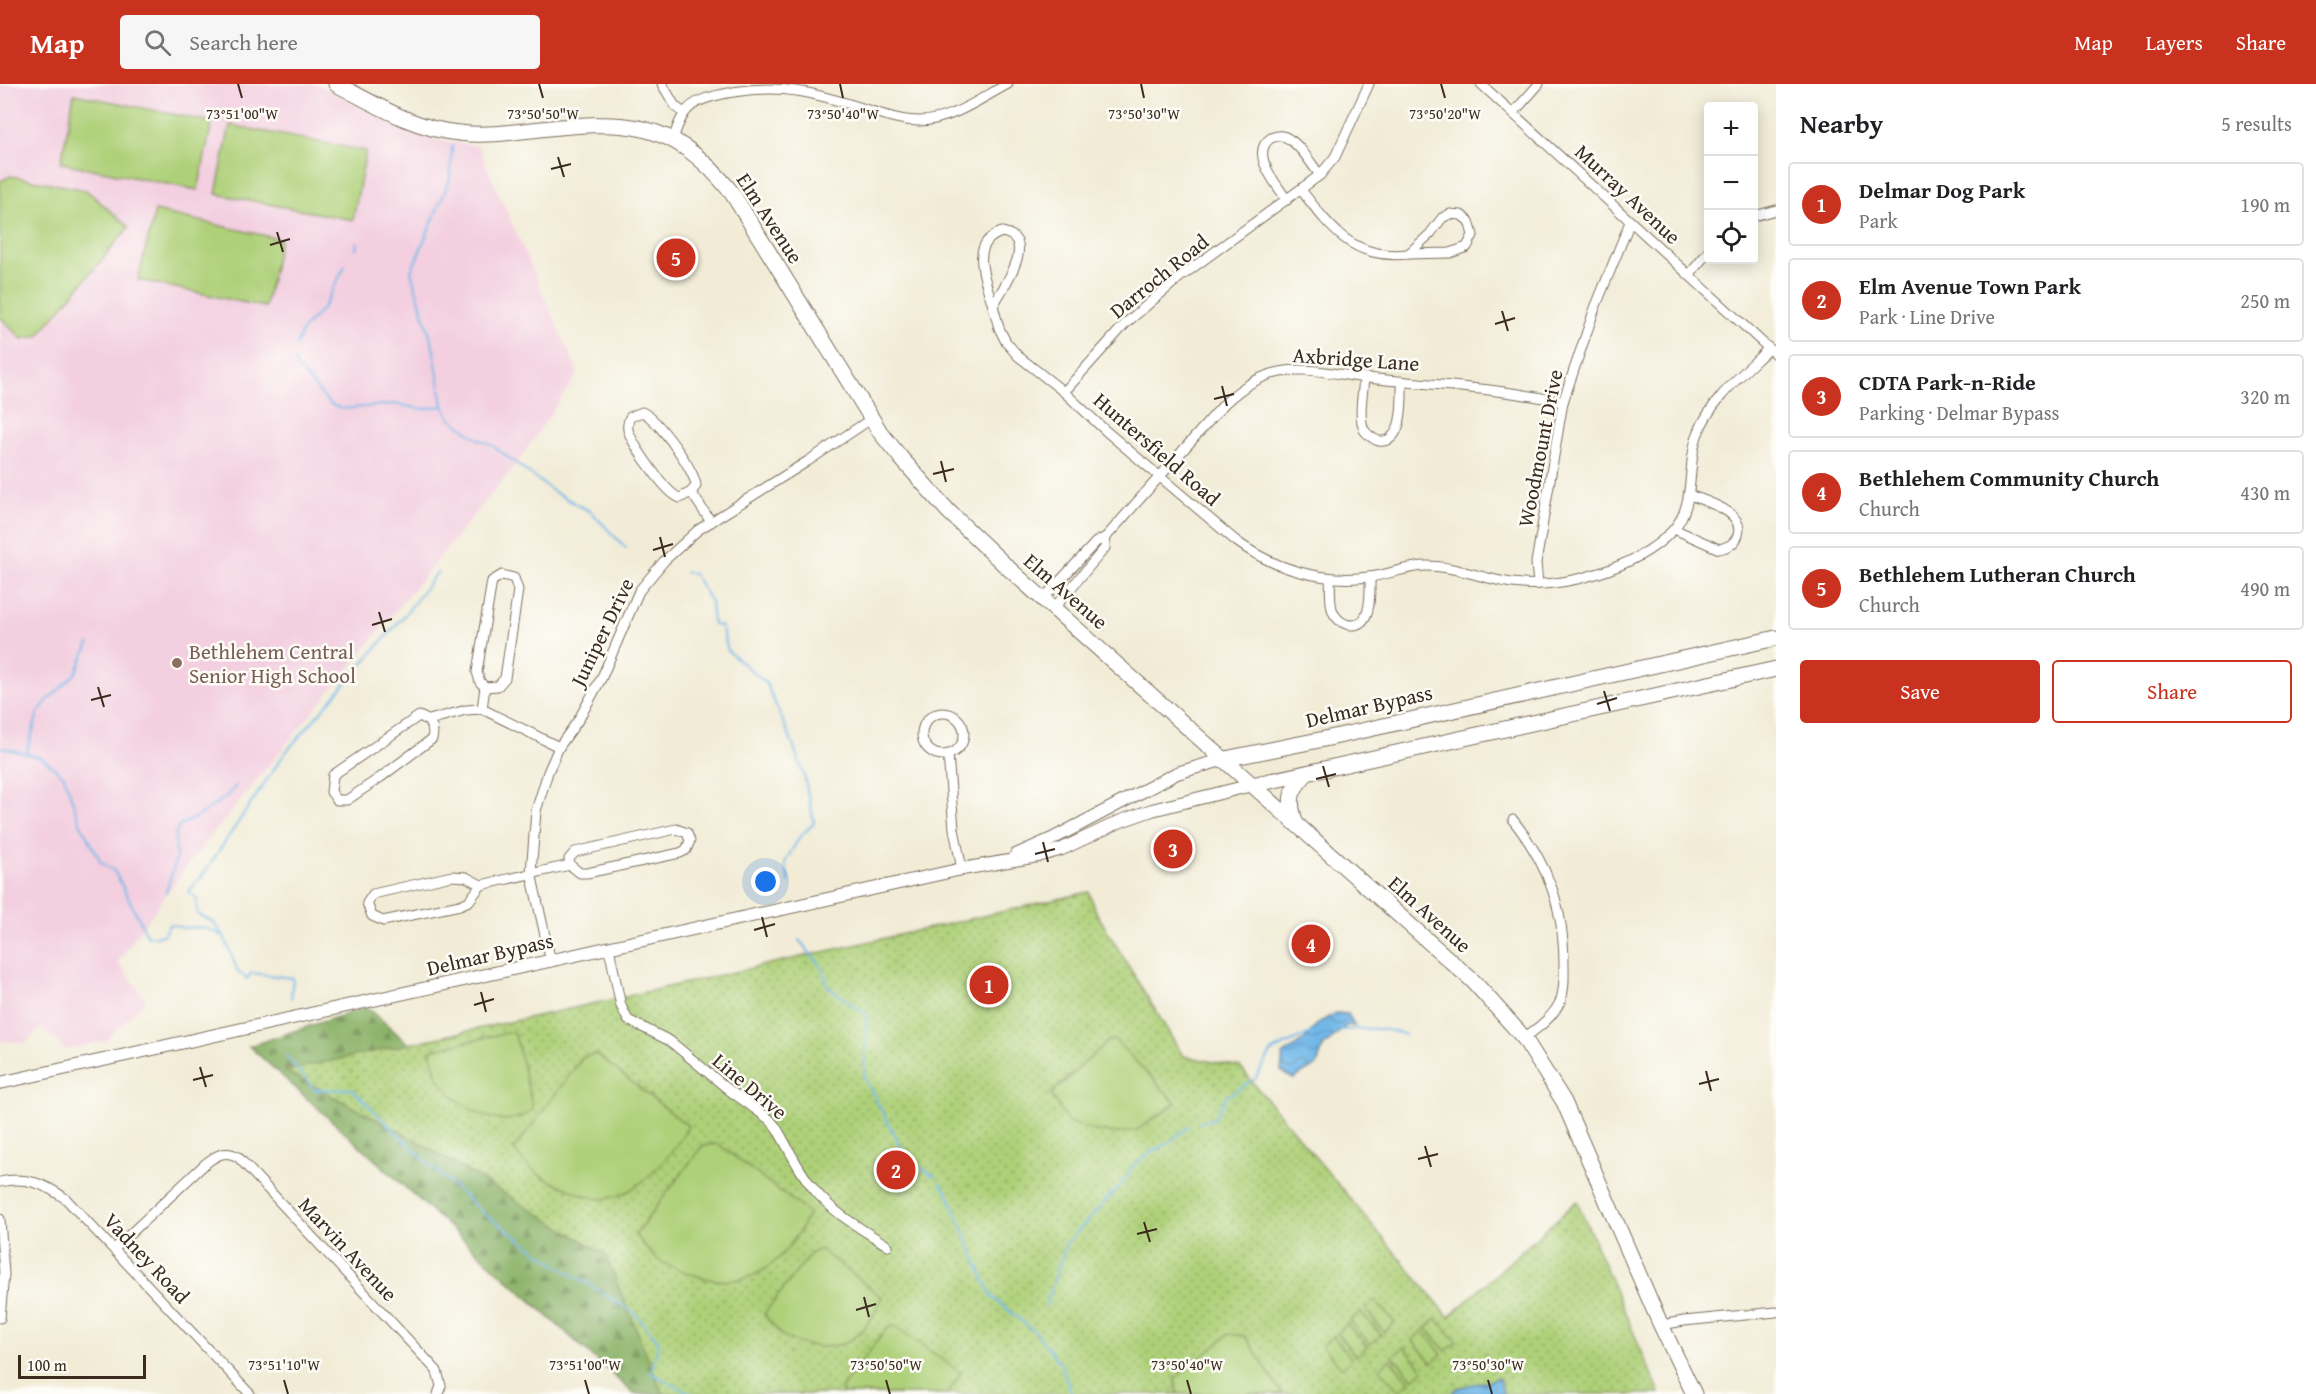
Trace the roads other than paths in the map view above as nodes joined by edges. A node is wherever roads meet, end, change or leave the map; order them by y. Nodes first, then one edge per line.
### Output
1 (336, 84) edge
2 (662, 84) edge
3 (1008, 84) edge
4 (1368, 84) edge
5 (1482, 84) edge
6 (1539, 84) edge
7 (1514, 112) junction
8 (684, 113) junction
9 (673, 139) junction
10 (1320, 175) junction
11 (1302, 191) junction
12 (1287, 201) junction
13 (1776, 210) edge
14 (1758, 215) edge
15 (1630, 222) junction
16 (1408, 254) junction
17 (1704, 257) edge
18 (1689, 276) junction
19 (993, 306) junction
20 (1772, 352) edge
21 (1364, 378) junction
22 (1402, 381) junction
23 (1064, 392) junction
24 (1563, 402) junction
25 (871, 419) junction
26 (1161, 476) junction
27 (691, 492) junction
28 (1690, 495) junction
29 (711, 522) junction
30 (1674, 529) junction
31 (1106, 537) junction
32 (1075, 565) junction
33 (1084, 573) junction
34 (1370, 577) junction
35 (1330, 578) junction
36 (1538, 584) junction
37 (1049, 603) junction
38 (1776, 638) edge
39 (1776, 669) edge
40 (485, 687) junction
41 (482, 709) junction
42 (429, 720) junction
43 (559, 747) junction
44 (948, 754) junction
45 (1225, 759) junction
46 (1306, 774) junction
47 (1252, 785) junction
48 (1093, 816) junction
49 (1513, 820) dead end
50 (1296, 824) junction
51 (1098, 832) junction
52 (989, 864) junction
53 (570, 865) junction
54 (962, 869) junction
55 (531, 873) junction
56 (481, 885) junction
57 (609, 948) junction
58 (551, 962) junction
59 (1524, 1038) junction
60 (0, 1083) edge
61 (0, 1182) edge
62 (0, 1219) edge
63 (888, 1246) dead end
64 (114, 1249) junction
65 (1776, 1312) edge
66 (0, 1318) edge
67 (1661, 1325) junction
68 (250, 1394) edge
69 (438, 1394) edge
70 (1694, 1394) edge

1 - 9 main road, Elm Avenue
2 - 8 street
3 - 8 street
4 - 10 street, Darroch Road
5 - 7 street, Murray Avenue
6 - 7 street
7 - 15 street, Murray Avenue
8 - 9 street
9 - 25 main road, Elm Avenue
10 - 11 street, Darroch Road
10 - 12 street
11 - 12 street, Darroch Road
11 - 16 street
12 - 23 street, Darroch Road
13 - 14 street
15 - 18 street, Murray Avenue
15 - 24 street, Woodmount Drive
16 - 16 street
17 - 18 street
18 - 20 street, Murray Avenue
19 - 19 street, Huntersfield Road
19 - 23 street, Huntersfield Road
20 - 28 street, Huntersfield Road
21 - 22 street, Axbridge Lane
21 - 22 street
21 - 26 street, Axbridge Lane
22 - 24 street, Axbridge Lane
23 - 26 street, Huntersfield Road
24 - 36 street, Woodmount Drive
25 - 29 street, Juniper Drive
25 - 37 main road, Elm Avenue
26 - 31 street, Axbridge Lane
26 - 35 street, Huntersfield Road
27 - 27 street
27 - 29 street
28 - 30 street, Huntersfield Road
28 - 30 street
29 - 43 street, Juniper Drive
30 - 36 street, Huntersfield Road
31 - 32 street, Axbridge Lane
31 - 33 street, Axbridge Lane
32 - 33 street
32 - 37 street, Axbridge Lane
33 - 37 street, Axbridge Lane
34 - 35 street, Huntersfield Road
34 - 35 street
34 - 36 street, Huntersfield Road
37 - 45 main road, Elm Avenue
38 - 45 main road, Delmar Bypass
39 - 46 main road, Delmar Bypass
40 - 40 street
40 - 41 street
41 - 42 street
41 - 43 street
42 - 42 street
43 - 55 street, Juniper Drive
44 - 44 street
44 - 54 street
45 - 47 main road, Elm Avenue
45 - 48 street, Delmar Bypass
46 - 47 main road, Delmar Bypass
46 - 50 main road
47 - 50 main road, Elm Avenue
47 - 51 street, Delmar Bypass
48 - 51 street
48 - 52 street, Delmar Bypass
49 - 59 street
50 - 59 main road, Elm Avenue
51 - 52 street, Delmar Bypass
52 - 54 street, Delmar Bypass
53 - 53 street
53 - 55 street
54 - 57 street, Delmar Bypass
55 - 56 street
55 - 58 street, Juniper Drive
56 - 56 street
57 - 58 street, Delmar Bypass
57 - 63 street, Line Drive
58 - 60 street, Delmar Bypass
59 - 67 main road, Elm Avenue
61 - 64 street, Vadney Road
62 - 66 street
64 - 68 street, Vadney Road
64 - 69 street, Marvin Avenue
65 - 67 street
67 - 70 main road, Elm Avenue

